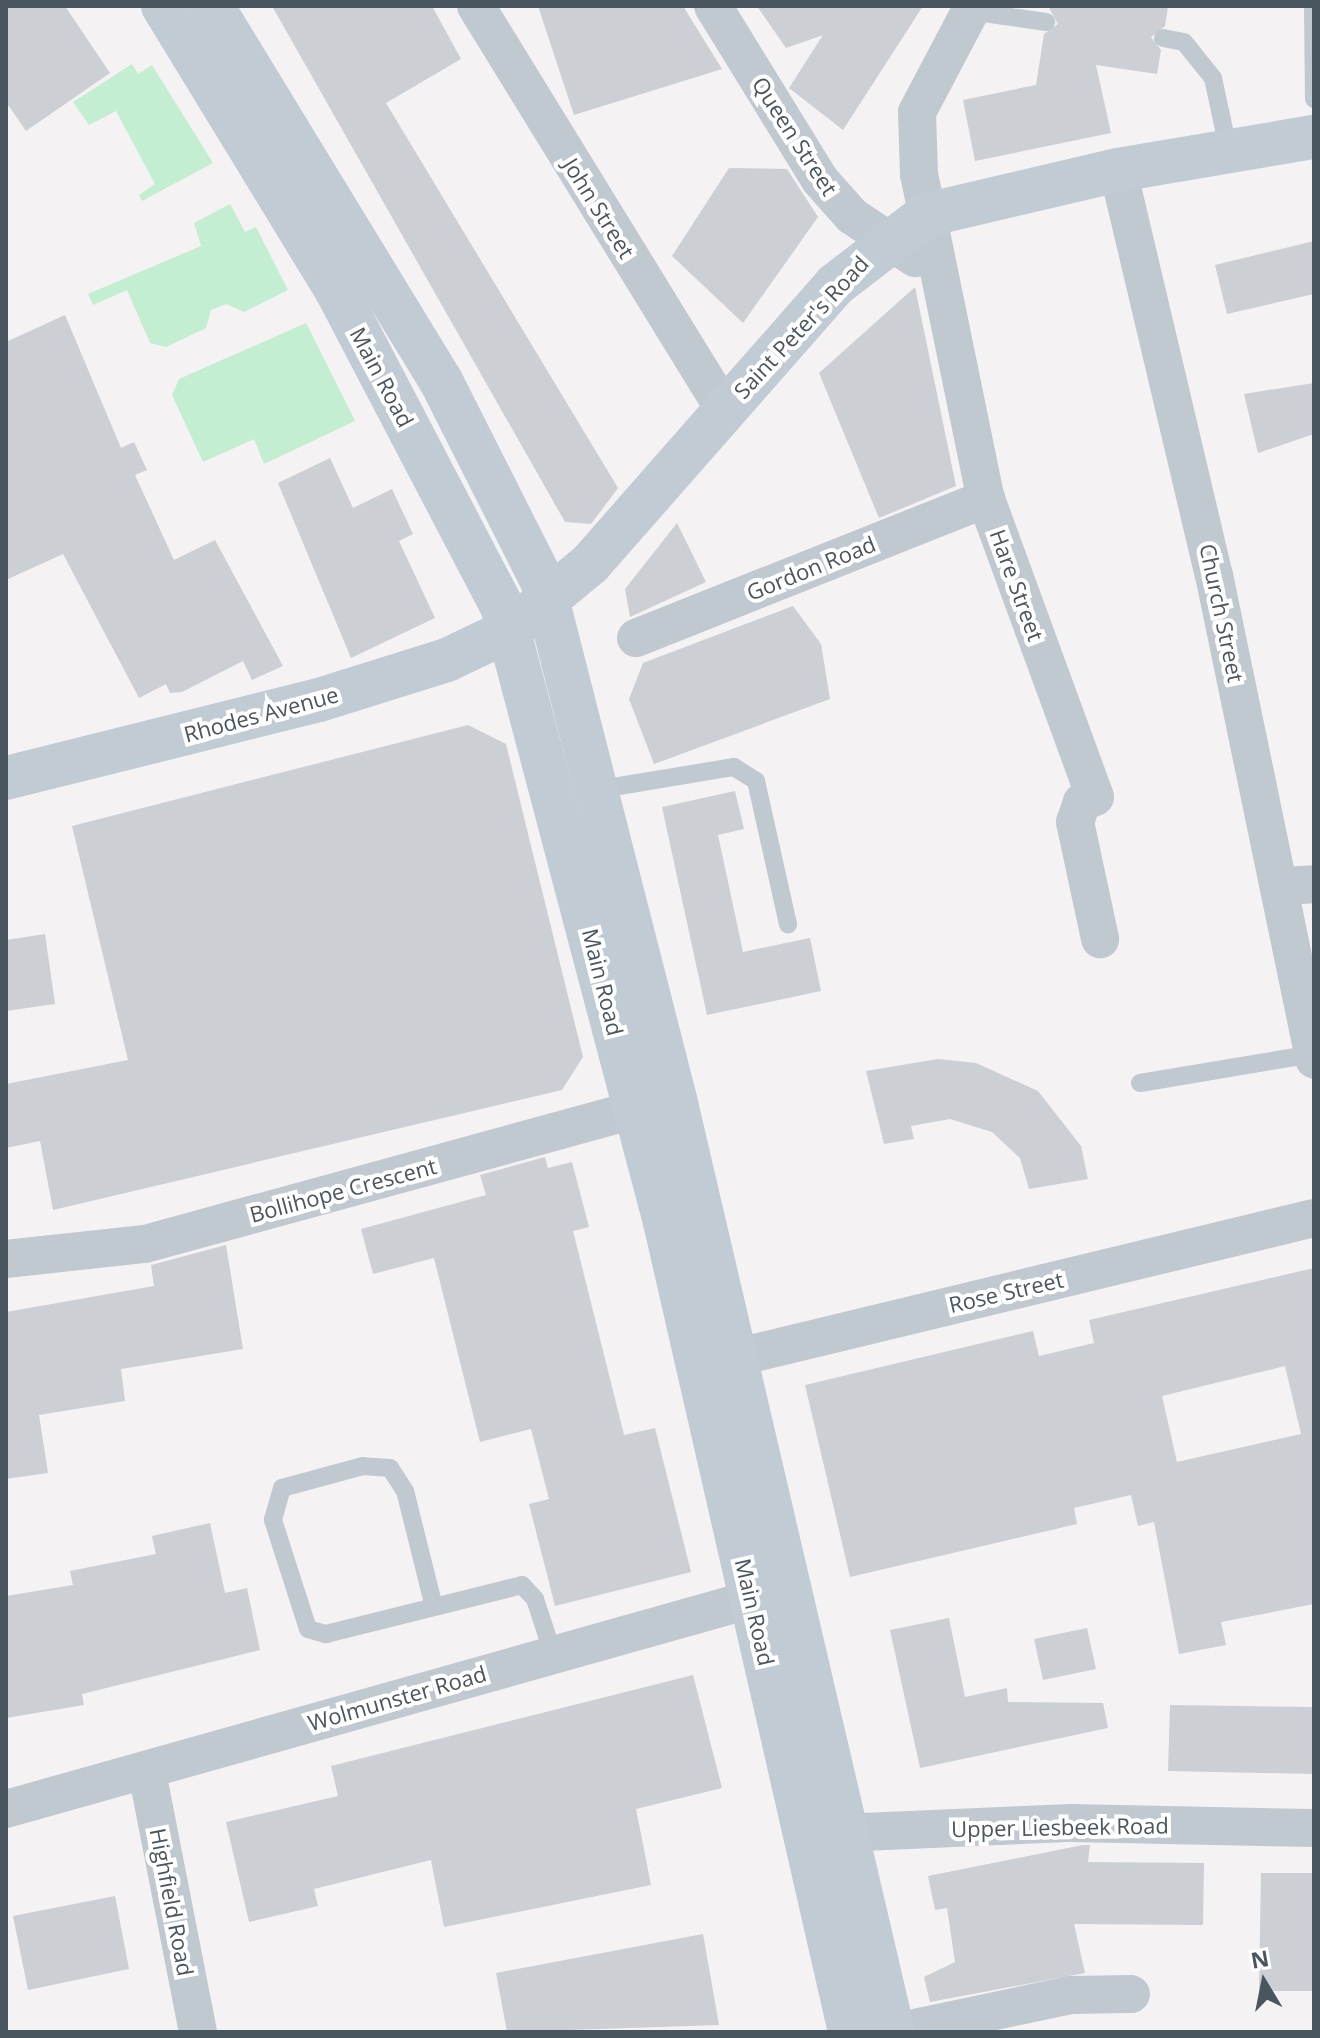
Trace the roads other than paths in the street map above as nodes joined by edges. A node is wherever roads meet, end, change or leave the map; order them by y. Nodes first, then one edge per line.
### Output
1 (163, 6) edge
2 (212, 6) edge
3 (476, 6) edge
4 (713, 6) edge
5 (1313, 6) edge
6 (968, 8) edge
7 (1046, 22) dead end
8 (1163, 38) dead end
9 (1314, 99) edge
10 (1314, 137) edge
11 (1228, 148) junction
12 (1118, 170) junction
13 (926, 215) junction
14 (885, 241) junction
15 (938, 272) junction
16 (724, 409) junction
17 (986, 499) junction
18 (549, 603) junction
19 (510, 630) junction
20 (636, 638) dead end
21 (6, 778) edge
22 (576, 795) junction
23 (1298, 885) edge
24 (788, 924) dead end
25 (1100, 939) dead end
26 (1313, 1054) edge
27 (1314, 1060) edge
28 (1140, 1083) dead end
29 (656, 1104) junction
30 (1314, 1218) edge
31 (6, 1259) edge
32 (717, 1362) junction
33 (770, 1594) junction
34 (433, 1603) junction
35 (553, 1654) junction
36 (147, 1772) junction
37 (6, 1809) edge
38 (1314, 1828) edge
39 (826, 1833) junction
40 (1131, 1994) dead end
41 (198, 2032) edge
42 (850, 2032) edge
43 (894, 2032) edge

1 - 19 main road, Main Road
2 - 18 main road, Main Road
3 - 16 street, John Street
4 - 14 street, Queen Street
5 - 9 lane
6 - 7 lane
6 - 13 street, Hare Street
8 - 11 lane
10 - 11 main road, Saint Peter's Road
11 - 12 main road, Saint Peter's Road
12 - 13 main road, Saint Peter's Road
12 - 23 street, Church Street
13 - 14 main road, Saint Peter's Road
13 - 15 street, Hare Street
14 - 15 street, Queen Street
14 - 16 main road, Saint Peter's Road
15 - 17 street, Hare Street
16 - 18 main road, Saint Peter's Road
17 - 20 street, Gordon Road
17 - 25 street, Hare Street
18 - 19 main road, Saint Peter's Road
18 - 22 main road, Main Road
19 - 21 main road, Rhodes Avenue
19 - 22 main road, Main Road
22 - 24 lane
22 - 29 main road, Main Road
23 - 26 street, Church Street
26 - 27 street, Church Street
26 - 28 lane
29 - 31 street, Bollihope Crescent
29 - 32 main road, Main Road
30 - 32 street, Rose Street
32 - 33 main road, Main Road
33 - 35 street, Wolmunster Road
33 - 39 main road, Main Road
34 - 34 lane
34 - 35 lane
35 - 36 street, Wolmunster Road
36 - 37 street, Wolmunster Road
36 - 41 street, Highfield Road
38 - 39 street, Upper Liesbeek Road
39 - 42 main road, Main Road
39 - 43 main road, Main Road
40 - 43 street

